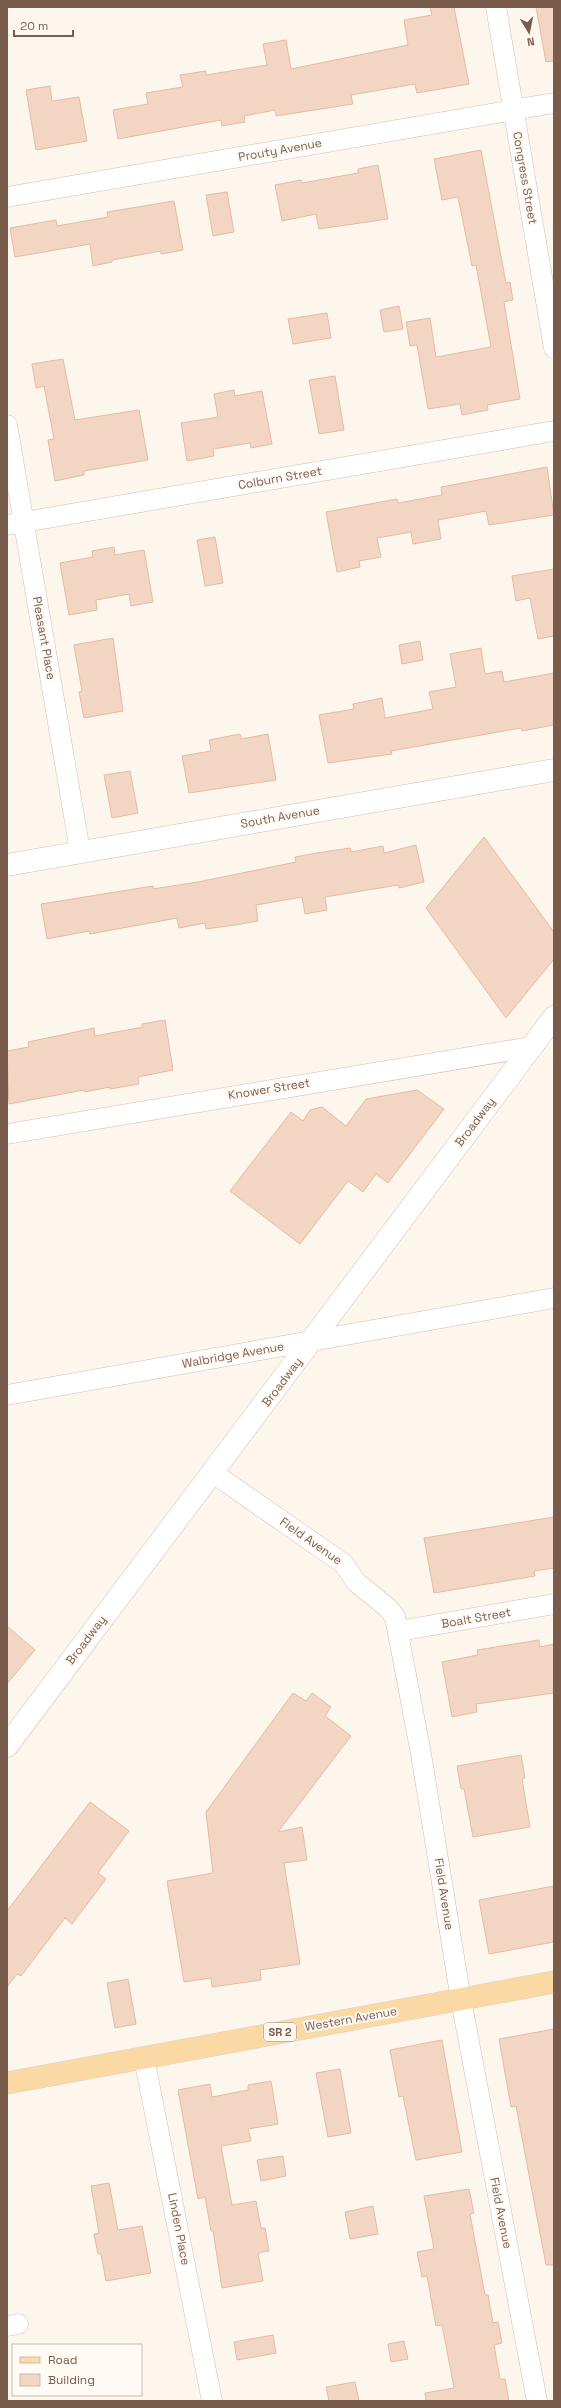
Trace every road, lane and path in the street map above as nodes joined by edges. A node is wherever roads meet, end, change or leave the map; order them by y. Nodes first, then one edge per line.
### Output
1 (496, 7) edge
2 (554, 103) edge
3 (513, 110) junction
4 (7, 197) edge
5 (554, 348) edge
6 (7, 425) edge
7 (554, 432) edge
8 (15, 523) edge
9 (554, 770) edge
10 (80, 852) junction
11 (7, 865) edge
12 (554, 1017) edge
13 (531, 1047) junction
14 (7, 1134) edge
15 (554, 1298) edge
16 (312, 1341) junction
17 (7, 1395) edge
18 (213, 1473) junction
19 (554, 1604) edge
20 (399, 1631) junction
21 (8, 1743) edge
22 (554, 1982) edge
23 (461, 2000) junction
24 (144, 2058) junction
25 (7, 2083) edge
26 (212, 2401) edge
27 (537, 2401) edge

1 - 3 street, Congress Street
2 - 3 street, Prouty Avenue
3 - 4 street, Prouty Avenue
3 - 5 street, Congress Street
6 - 8 street, Pleasant Place
7 - 8 street, Colburn Street
8 - 10 street, Pleasant Place
9 - 10 street, South Avenue
10 - 11 street, South Avenue
12 - 13 street, Broadway
13 - 14 street, Knower Street
13 - 16 street, Broadway
15 - 16 street, Walbridge Avenue
16 - 17 street, Walbridge Avenue
16 - 18 street, Broadway
18 - 20 street, Field Avenue
18 - 21 street, Broadway
19 - 20 street, Boalt Street
20 - 23 street, Field Avenue
22 - 23 main road, Western Avenue / SR 2
23 - 24 main road, Western Avenue / SR 2
23 - 27 street, Field Avenue
24 - 25 main road, Western Avenue / SR 2
24 - 26 street, Linden Place

